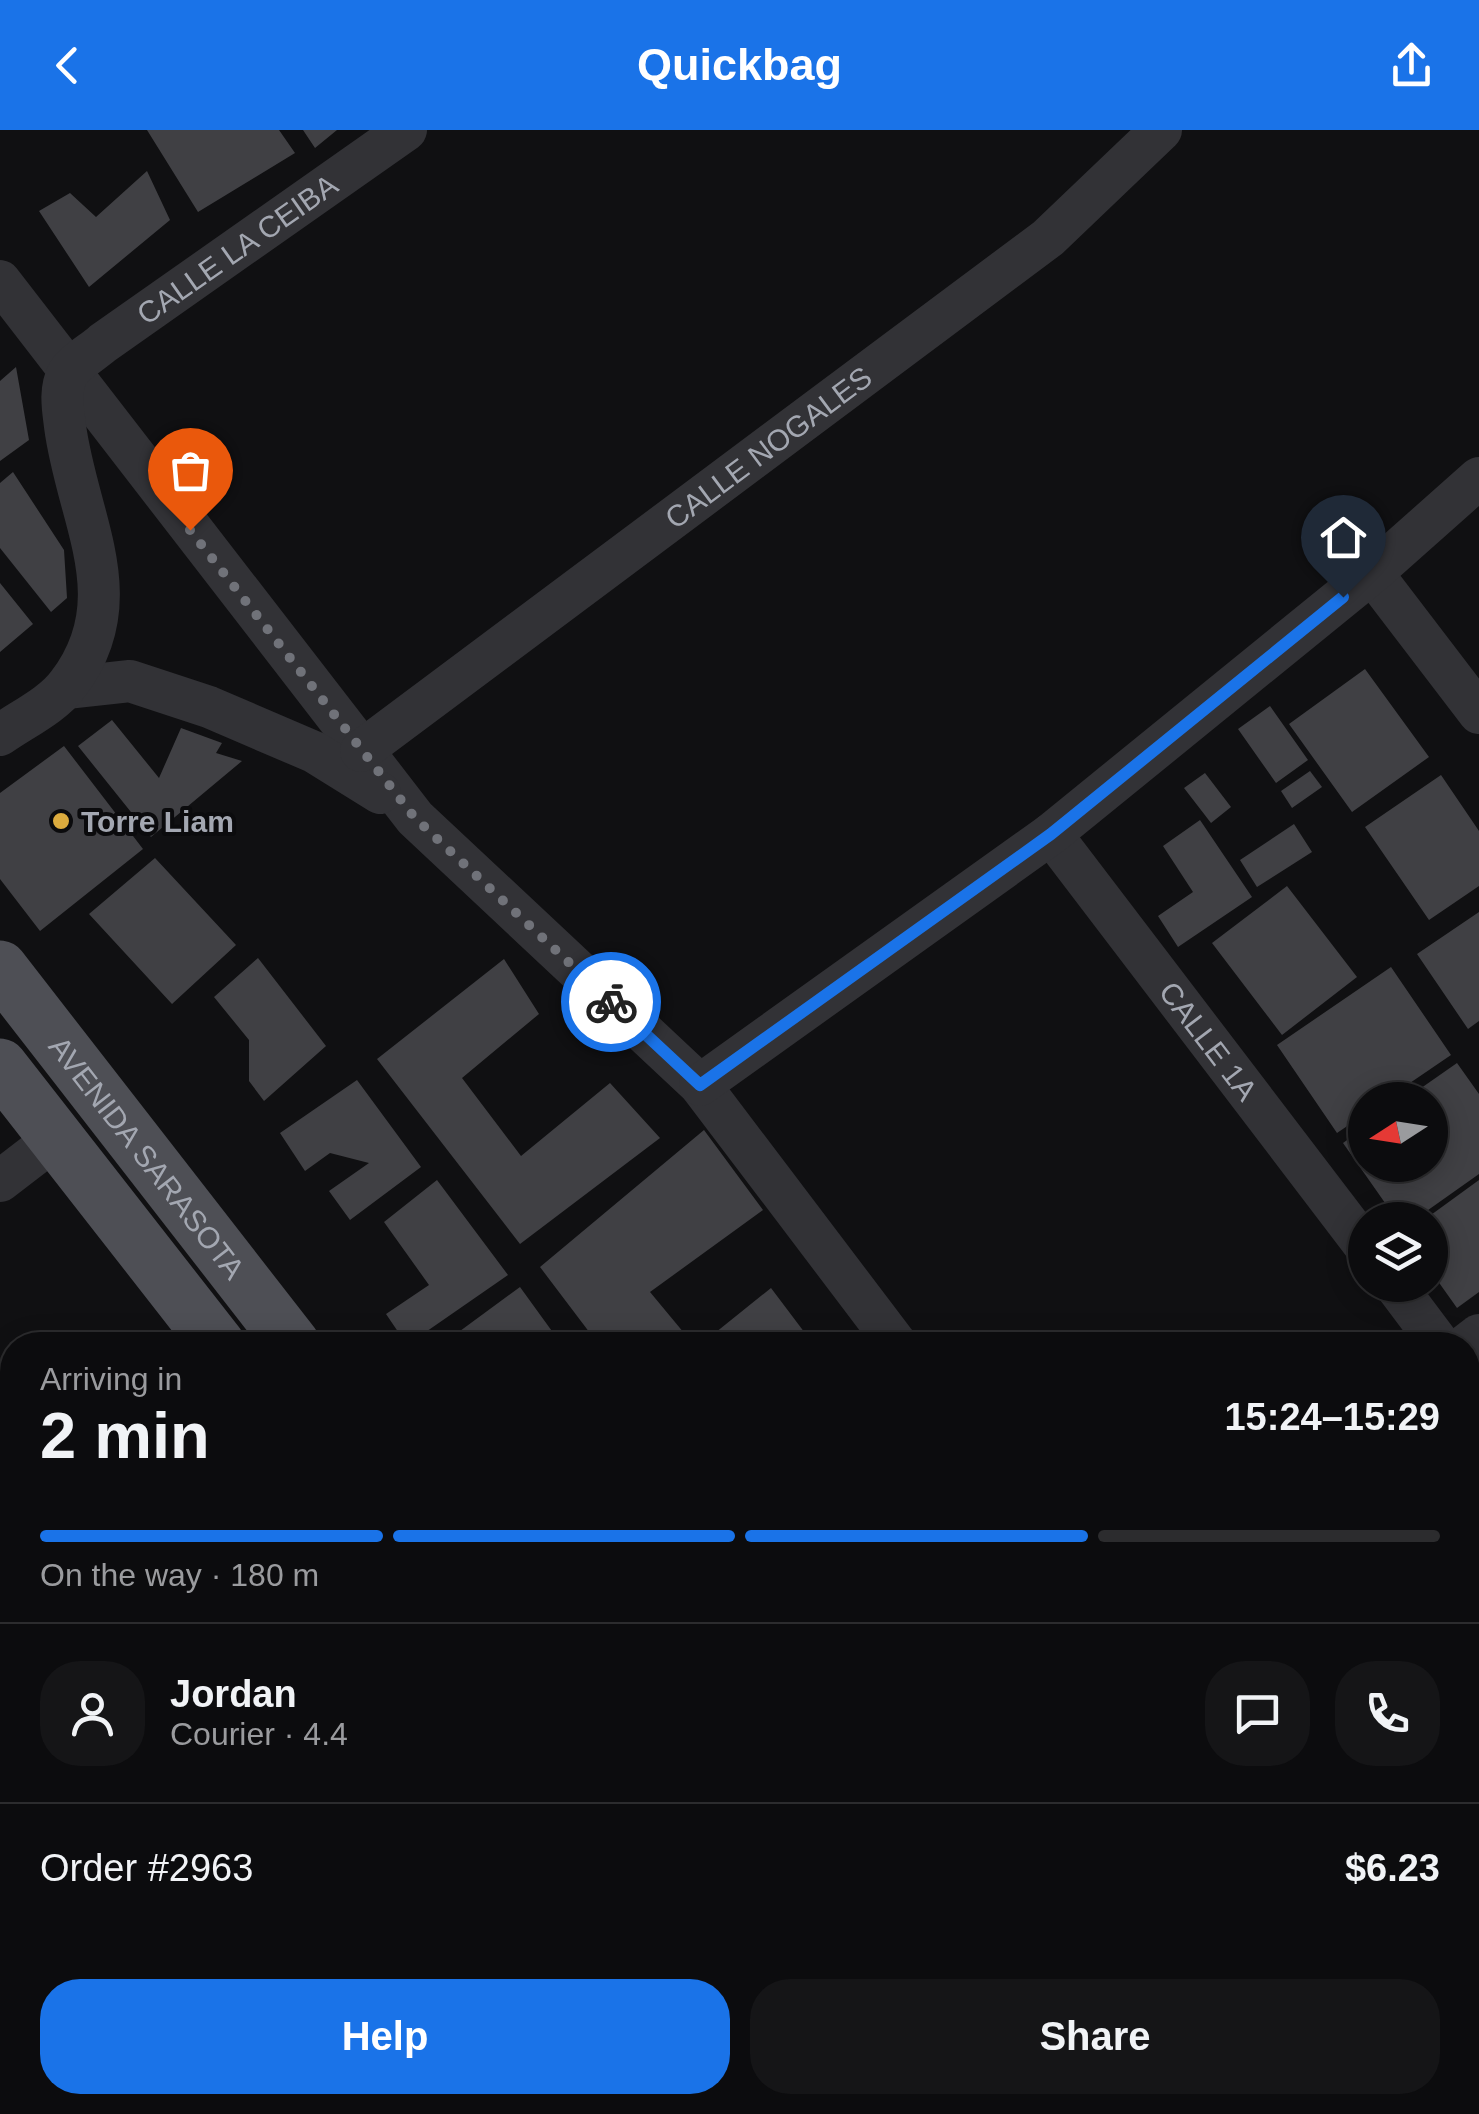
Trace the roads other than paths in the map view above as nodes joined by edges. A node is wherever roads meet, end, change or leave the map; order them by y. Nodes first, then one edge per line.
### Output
1 (406, 130) edge
2 (1161, 130) edge
3 (0, 281) edge
4 (68, 372) junction
5 (1479, 478) edge
6 (1372, 574) junction
7 (66, 688) junction
8 (1479, 713) edge
9 (0, 734) edge
10 (361, 751) junction
11 (415, 818) junction
12 (1051, 834) junction
13 (0, 968) edge
14 (0, 1066) edge
15 (700, 1085) junction
16 (56, 1138) junction
17 (0, 1182) edge
18 (1348, 1224) edge
19 (1407, 1302) edge
20 (208, 1332) edge
21 (282, 1332) edge
22 (887, 1332) edge
23 (1430, 1332) edge

1 - 4 street, CALLE LA CEIBA
2 - 10 street, CALLE NOGALES
3 - 4 street
4 - 7 street
4 - 10 street
5 - 6 street
6 - 8 street
6 - 12 street
7 - 9 street
7 - 11 street
10 - 11 street
11 - 15 street
12 - 15 street
12 - 18 street, CALLE 1A
13 - 21 main road, AVENIDA SARASOTA
14 - 16 main road, AVENIDA SARASOTA
15 - 22 street
16 - 17 street
16 - 20 main road, AVENIDA SARASOTA
19 - 23 street

